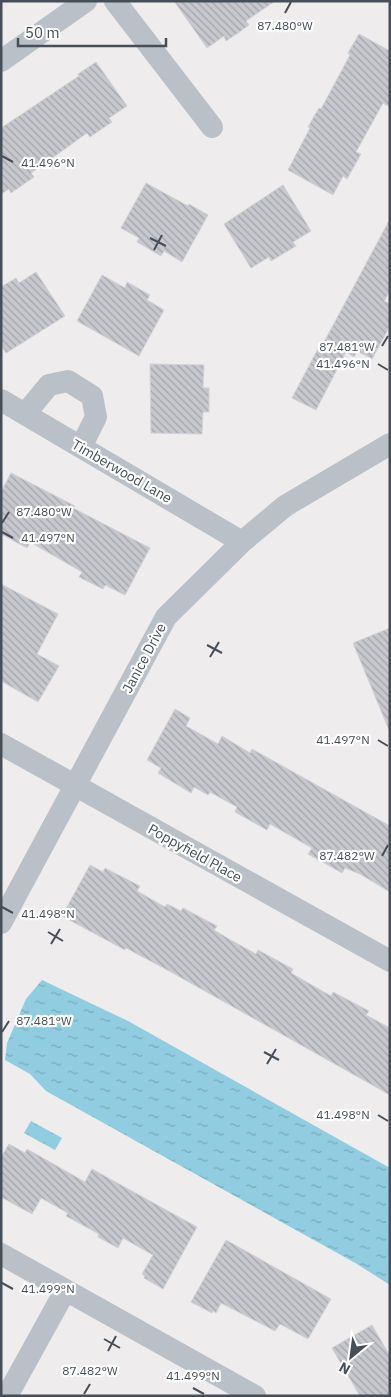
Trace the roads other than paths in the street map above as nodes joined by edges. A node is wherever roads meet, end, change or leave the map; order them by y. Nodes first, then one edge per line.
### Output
1 (86, 1) edge
2 (114, 1) edge
3 (1, 61) edge
4 (212, 127) dead end
5 (1, 400) edge
6 (25, 414) junction
7 (390, 444) edge
8 (81, 447) junction
9 (242, 542) junction
10 (1, 744) edge
11 (74, 786) junction
12 (1, 923) edge
13 (390, 962) edge
14 (1, 1254) edge
15 (65, 1291) junction
16 (7, 1396) edge
17 (254, 1396) edge

1 - 3 street
2 - 4 street
5 - 6 street, Timberwood Lane
6 - 8 street, Timberwood Lane
6 - 8 street
7 - 9 street, Janice Drive
8 - 9 street, Timberwood Lane
9 - 11 street, Janice Drive
10 - 11 street, Poppyfield Place
11 - 12 street, Janice Drive
11 - 13 street, Poppyfield Place
14 - 15 street
15 - 16 street
15 - 17 street

